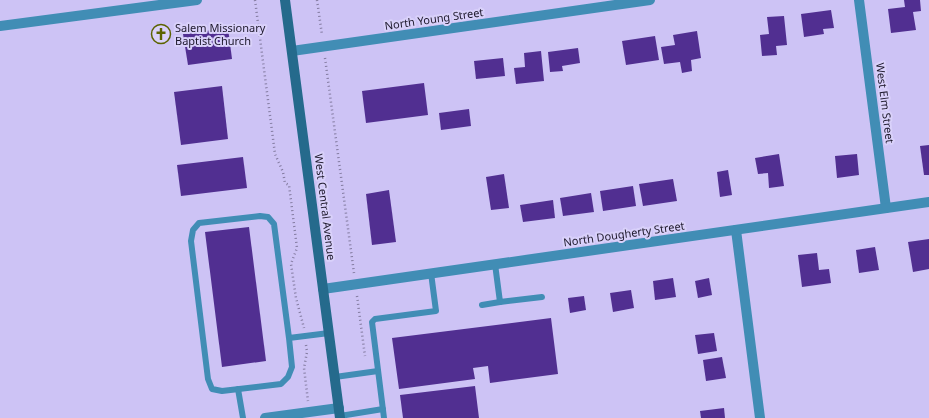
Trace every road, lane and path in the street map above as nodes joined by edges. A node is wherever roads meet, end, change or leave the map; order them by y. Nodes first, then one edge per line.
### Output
1 (197, 0) edge
2 (255, 0) edge
3 (285, 0) edge
4 (317, 0) edge
5 (650, 0) edge
6 (859, 0) edge
7 (0, 26) edge
8 (323, 46) junction
9 (292, 51) junction
10 (929, 202) edge
11 (886, 208) junction
12 (736, 230) junction
13 (495, 264) junction
14 (430, 273) junction
15 (355, 284) junction
16 (323, 289) junction
17 (542, 297) dead end
18 (500, 302) junction
19 (482, 305) dead end
20 (329, 333) junction
21 (305, 336) junction
22 (289, 338) junction
23 (378, 371) junction
24 (367, 372) junction
25 (335, 377) junction
26 (238, 389) junction
27 (383, 409) junction
28 (310, 412) junction
29 (340, 414) edge
30 (289, 416) edge
31 (243, 418) edge
32 (265, 418) edge
33 (384, 418) edge
34 (760, 418) edge

1 - 7 street
2 - 21 path
3 - 9 main road, West Central Avenue
4 - 8 path
5 - 8 street, North Young Street
6 - 11 street, West Elm Street
8 - 9 street, North Young Street
8 - 15 path
9 - 16 main road, West Central Avenue
10 - 11 street, North Dougherty Street
11 - 12 street, North Dougherty Street
12 - 13 street, North Dougherty Street
12 - 34 street
13 - 14 street, North Dougherty Street
13 - 18 lane
14 - 15 street, North Dougherty Street
14 - 23 lane
15 - 16 street, North Dougherty Street
15 - 24 path
16 - 20 main road, West Central Avenue
17 - 18 lane
18 - 19 lane
20 - 21 lane
20 - 25 main road, West Central Avenue
21 - 22 lane
21 - 28 path
22 - 26 lane
22 - 26 lane
23 - 24 lane
23 - 27 lane
24 - 25 lane
25 - 29 main road, West Central Avenue
26 - 31 lane
27 - 29 lane
27 - 33 lane
28 - 29 street
28 - 30 street
30 - 32 street

